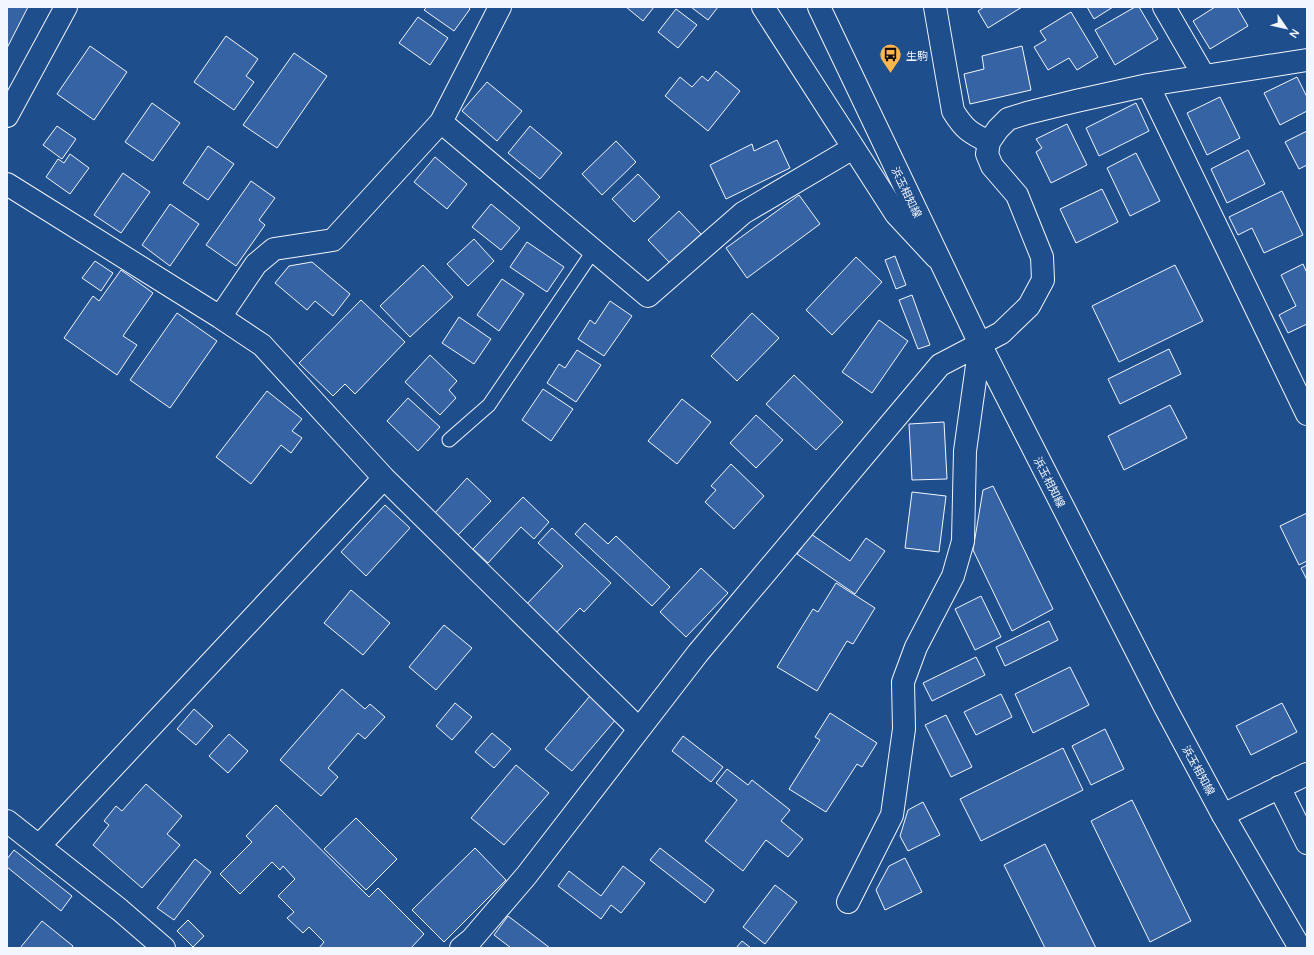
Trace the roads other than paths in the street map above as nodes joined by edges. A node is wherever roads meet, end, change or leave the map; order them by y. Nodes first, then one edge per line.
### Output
1 (66, 7) edge
2 (500, 7) edge
3 (763, 7) edge
4 (819, 7) edge
5 (935, 7) edge
6 (1164, 7) edge
7 (1307, 60) edge
8 (1204, 76) junction
9 (1148, 85) junction
10 (7, 116) edge
11 (441, 122) junction
12 (989, 142) junction
13 (853, 148) junction
14 (7, 184) edge
15 (594, 250) junction
16 (942, 264) junction
17 (220, 317) junction
18 (980, 344) junction
19 (1307, 414) edge
20 (449, 440) dead end
21 (384, 478) junction
22 (639, 729) junction
23 (1307, 774) edge
24 (1279, 787) junction
25 (1223, 815) junction
26 (7, 821) edge
27 (1307, 843) edge
28 (39, 846) junction
29 (848, 902) dead end
30 (164, 948) edge
31 (461, 948) edge
32 (1300, 948) edge

1 - 10 street
2 - 11 street
3 - 13 street
4 - 16 street, 浜玉相知線
5 - 12 street
6 - 8 street
7 - 8 street
8 - 9 street
9 - 12 street
9 - 19 street
11 - 15 street
11 - 17 street
12 - 18 street
13 - 15 street
13 - 16 street
14 - 17 street
15 - 20 lane
16 - 18 street, 浜玉相知線
17 - 21 street
18 - 22 street
18 - 25 street, 浜玉相知線
18 - 29 street
21 - 22 street
21 - 28 street
22 - 31 street
23 - 24 street
24 - 25 street
24 - 27 street
25 - 32 street, 浜玉相知線
26 - 28 street
28 - 30 street

